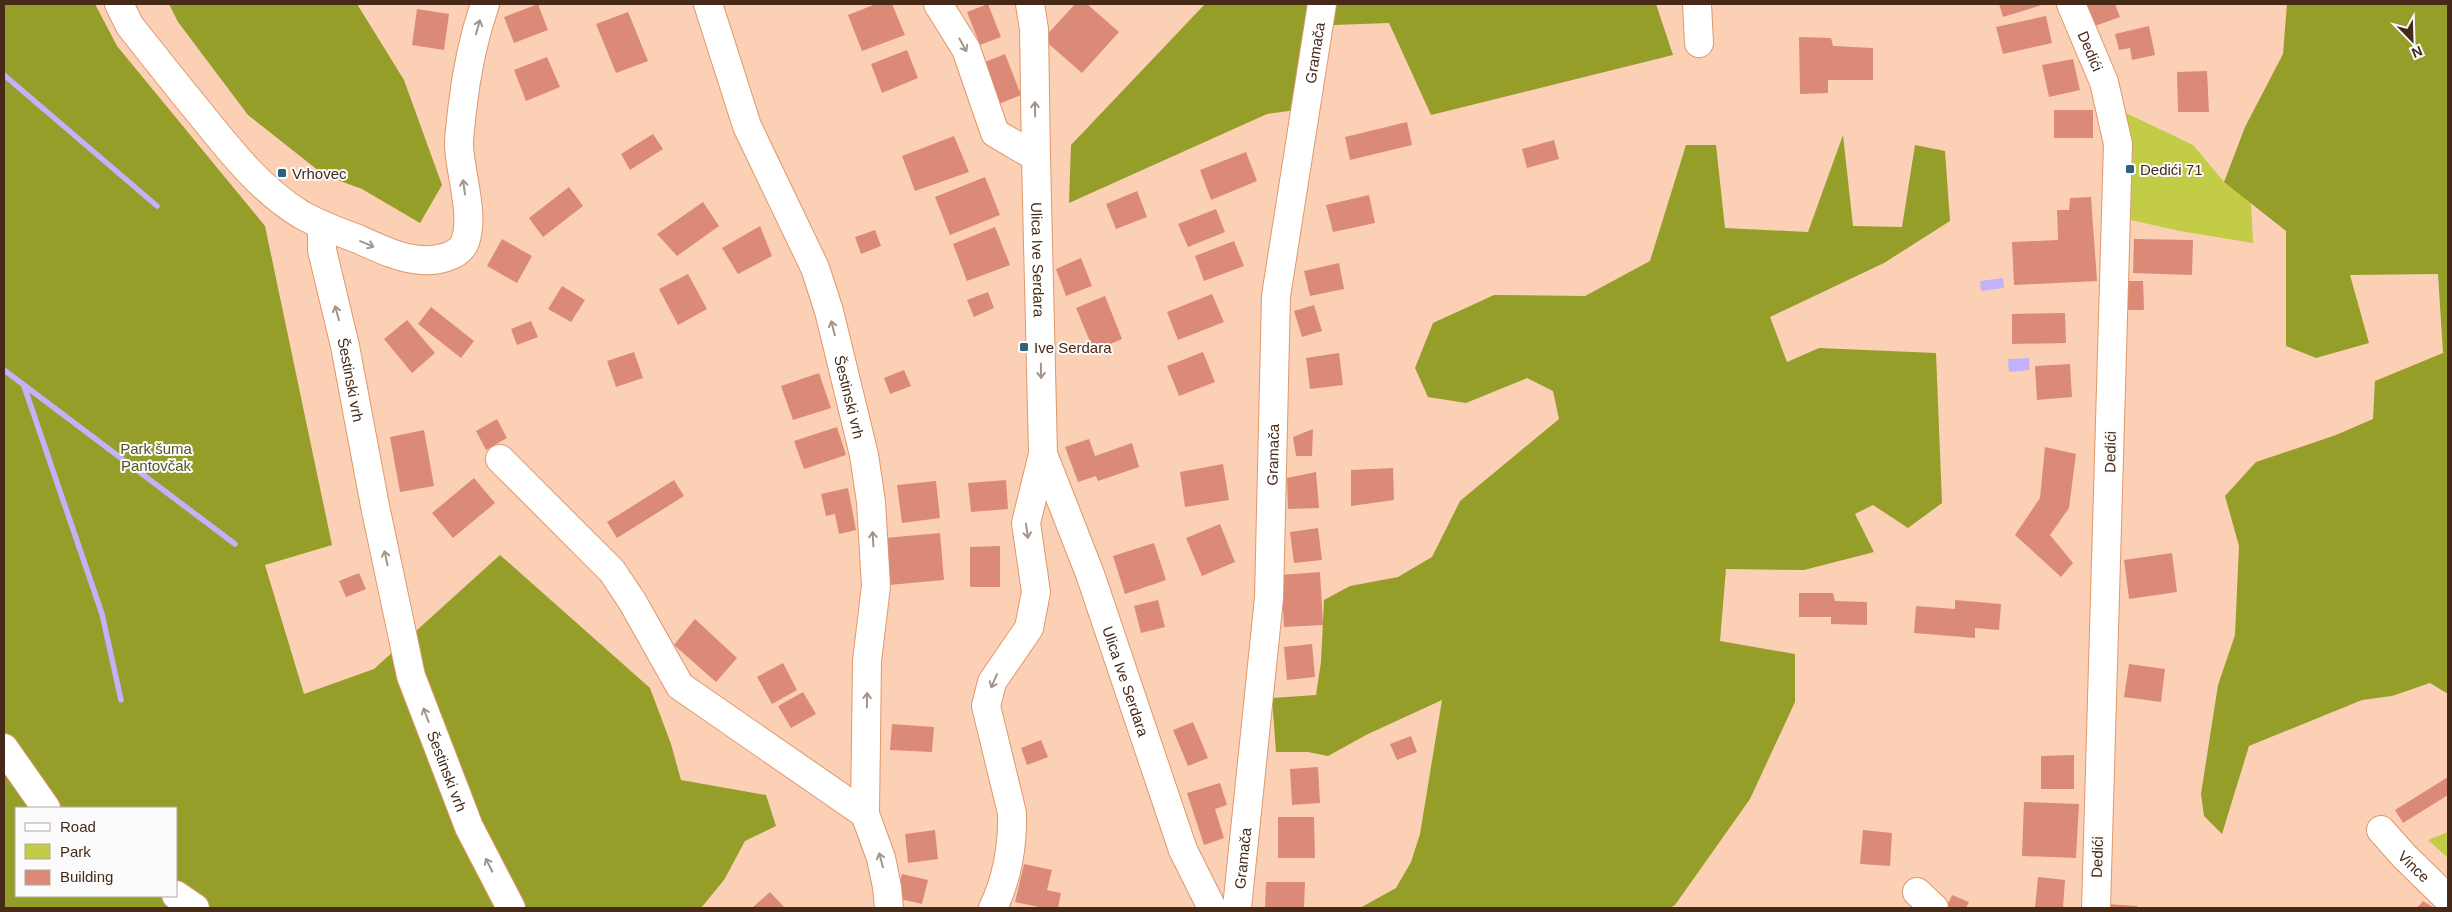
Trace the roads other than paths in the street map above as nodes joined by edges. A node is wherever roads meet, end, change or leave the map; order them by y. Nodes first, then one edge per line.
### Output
1 (119, 4) edge
2 (485, 4) edge
3 (708, 4) edge
4 (938, 4) edge
5 (1030, 4) edge
6 (1322, 4) edge
7 (1697, 4) edge
8 (2071, 4) edge
9 (1699, 43) dead end
10 (1036, 157) junction
11 (322, 224) junction
12 (1043, 454) junction
13 (500, 459) dead end
14 (4, 748) edge
15 (45, 807) edge
16 (865, 814) junction
17 (2381, 830) dead end
18 (178, 897) edge
19 (2448, 899) edge
20 (195, 908) edge
21 (511, 908) edge
22 (888, 908) edge
23 (993, 908) edge
24 (1212, 908) edge
25 (1237, 908) edge
26 (2096, 908) edge

1 - 11 street
11 -> 2 street
16 -> 3 street, Šestinski vrh
4 -> 10 street
10 -> 5 street, Ulica Ive Serdara
6 - 25 street, Gramača
7 - 9 street
8 - 26 street, Dedići
10 -> 12 street, Ulica Ive Serdara
21 -> 11 street, Šestinski vrh
12 -> 23 street, Ulica Ive Serdara
12 - 24 street, Ulica Ive Serdara
13 - 16 street
14 - 15 street
22 -> 16 street, Šestinski vrh
17 - 19 street, Vince
18 - 20 street

